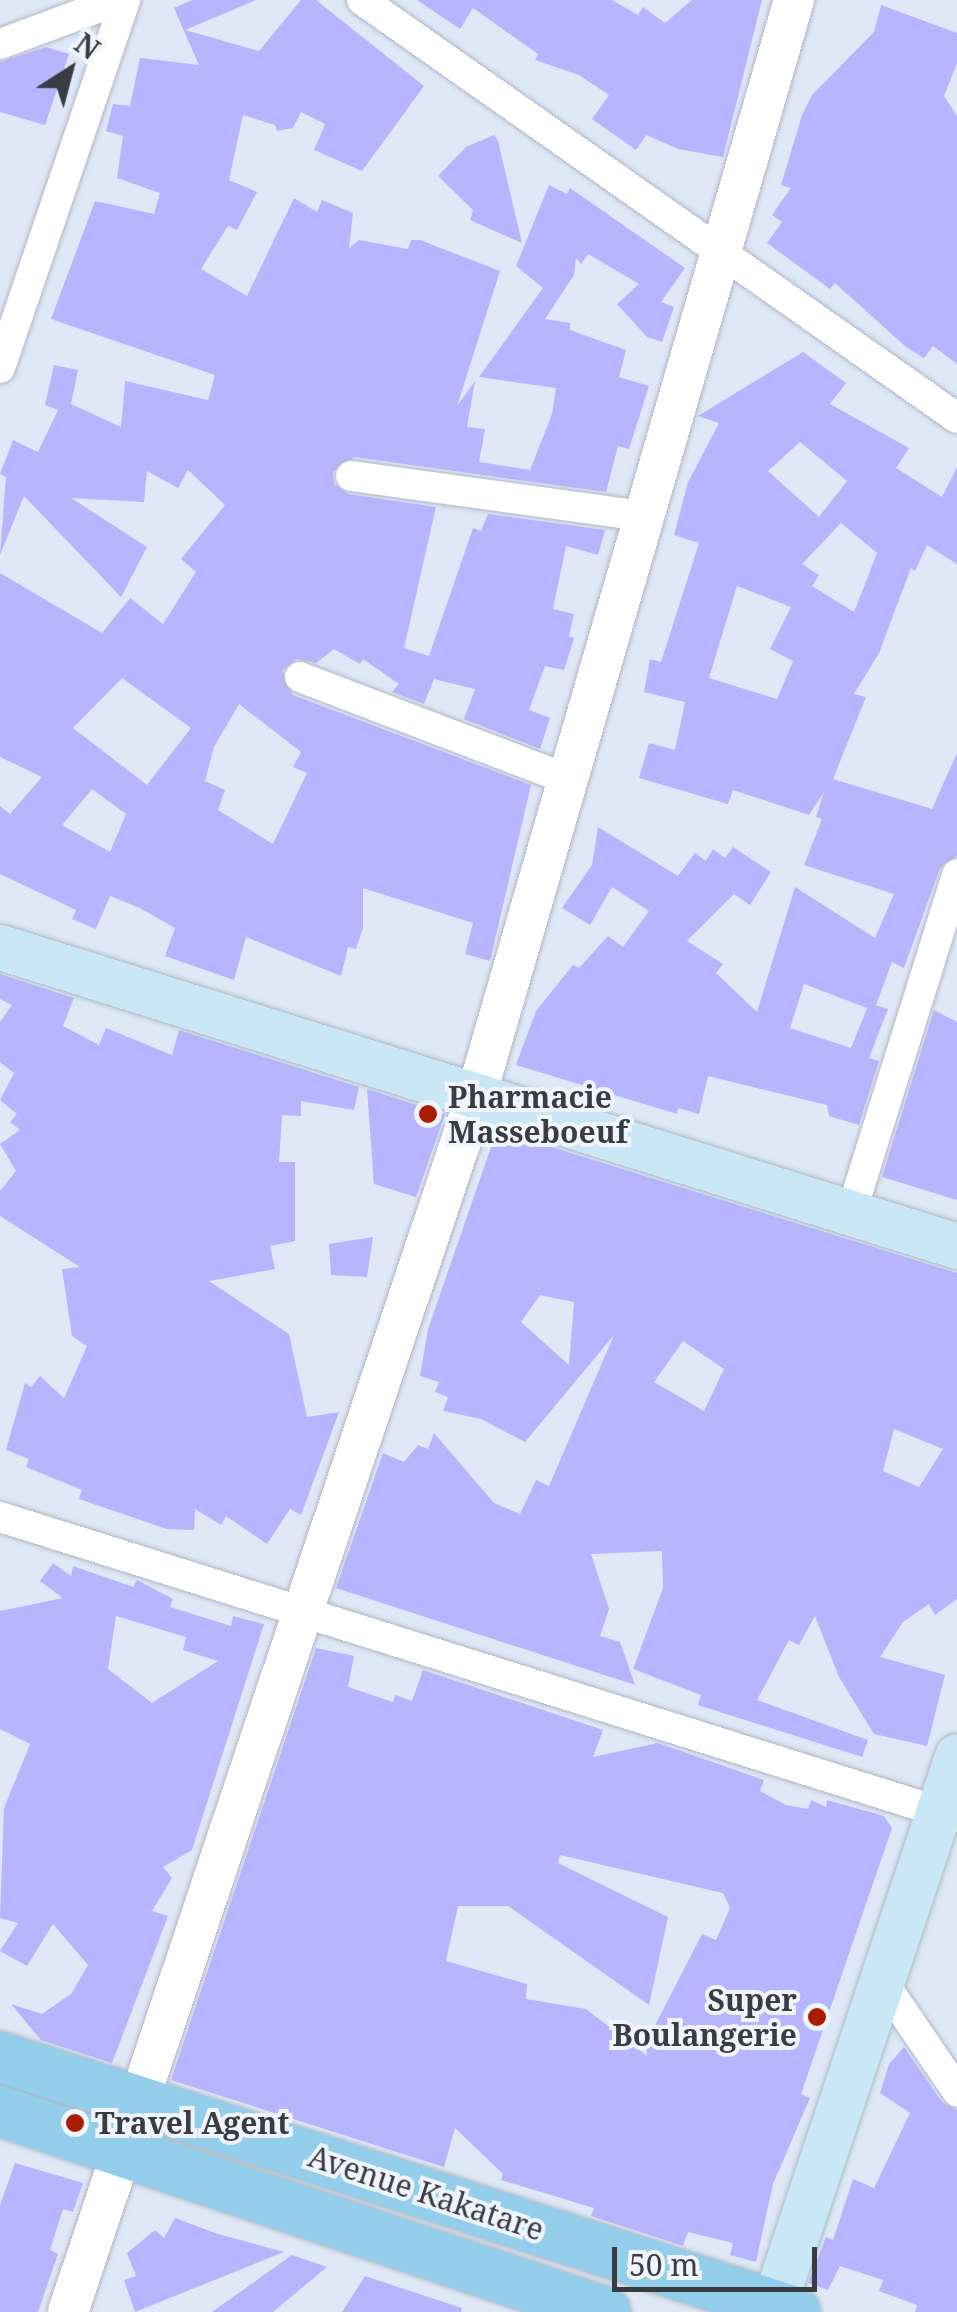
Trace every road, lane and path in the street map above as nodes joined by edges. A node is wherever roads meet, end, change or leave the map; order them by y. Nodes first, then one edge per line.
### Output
1 (122, 0) edge
2 (362, 0) edge
3 (794, 0) edge
4 (0, 44) edge
5 (719, 252) junction
6 (0, 368) edge
7 (957, 418) edge
8 (351, 476) dead end
9 (643, 516) junction
10 (300, 678) dead end
11 (567, 779) junction
12 (957, 874) edge
13 (0, 948) edge
14 (476, 1096) junction
15 (850, 1213) junction
16 (957, 1246) edge
17 (0, 1517) edge
18 (304, 1617) junction
19 (957, 1756) edge
20 (948, 1815) edge
21 (884, 1984) junction
22 (0, 2057) edge
23 (957, 2092) edge
24 (138, 2102) junction
25 (0, 2111) edge
26 (124, 2150) junction
27 (780, 2309) edge
28 (68, 2312) edge
29 (605, 2312) edge

1 - 4 street
1 - 6 street
2 - 5 street
3 - 5 street
5 - 7 street
5 - 9 street
8 - 9 street
9 - 11 street
10 - 11 street
11 - 14 street
12 - 15 street
13 - 14 main road
14 - 15 main road
14 - 18 street
15 - 16 main road
17 - 18 street
18 - 20 street
18 - 24 street
19 - 20 main road
20 - 21 main road
21 - 23 street
21 - 27 main road
22 - 24 main road, Avenue Kakatare
24 - 26 street
24 - 27 main road, Avenue Kakatare
25 - 26 main road, Avenue Kakatare
26 - 28 street
26 - 29 main road, Avenue Kakatare

